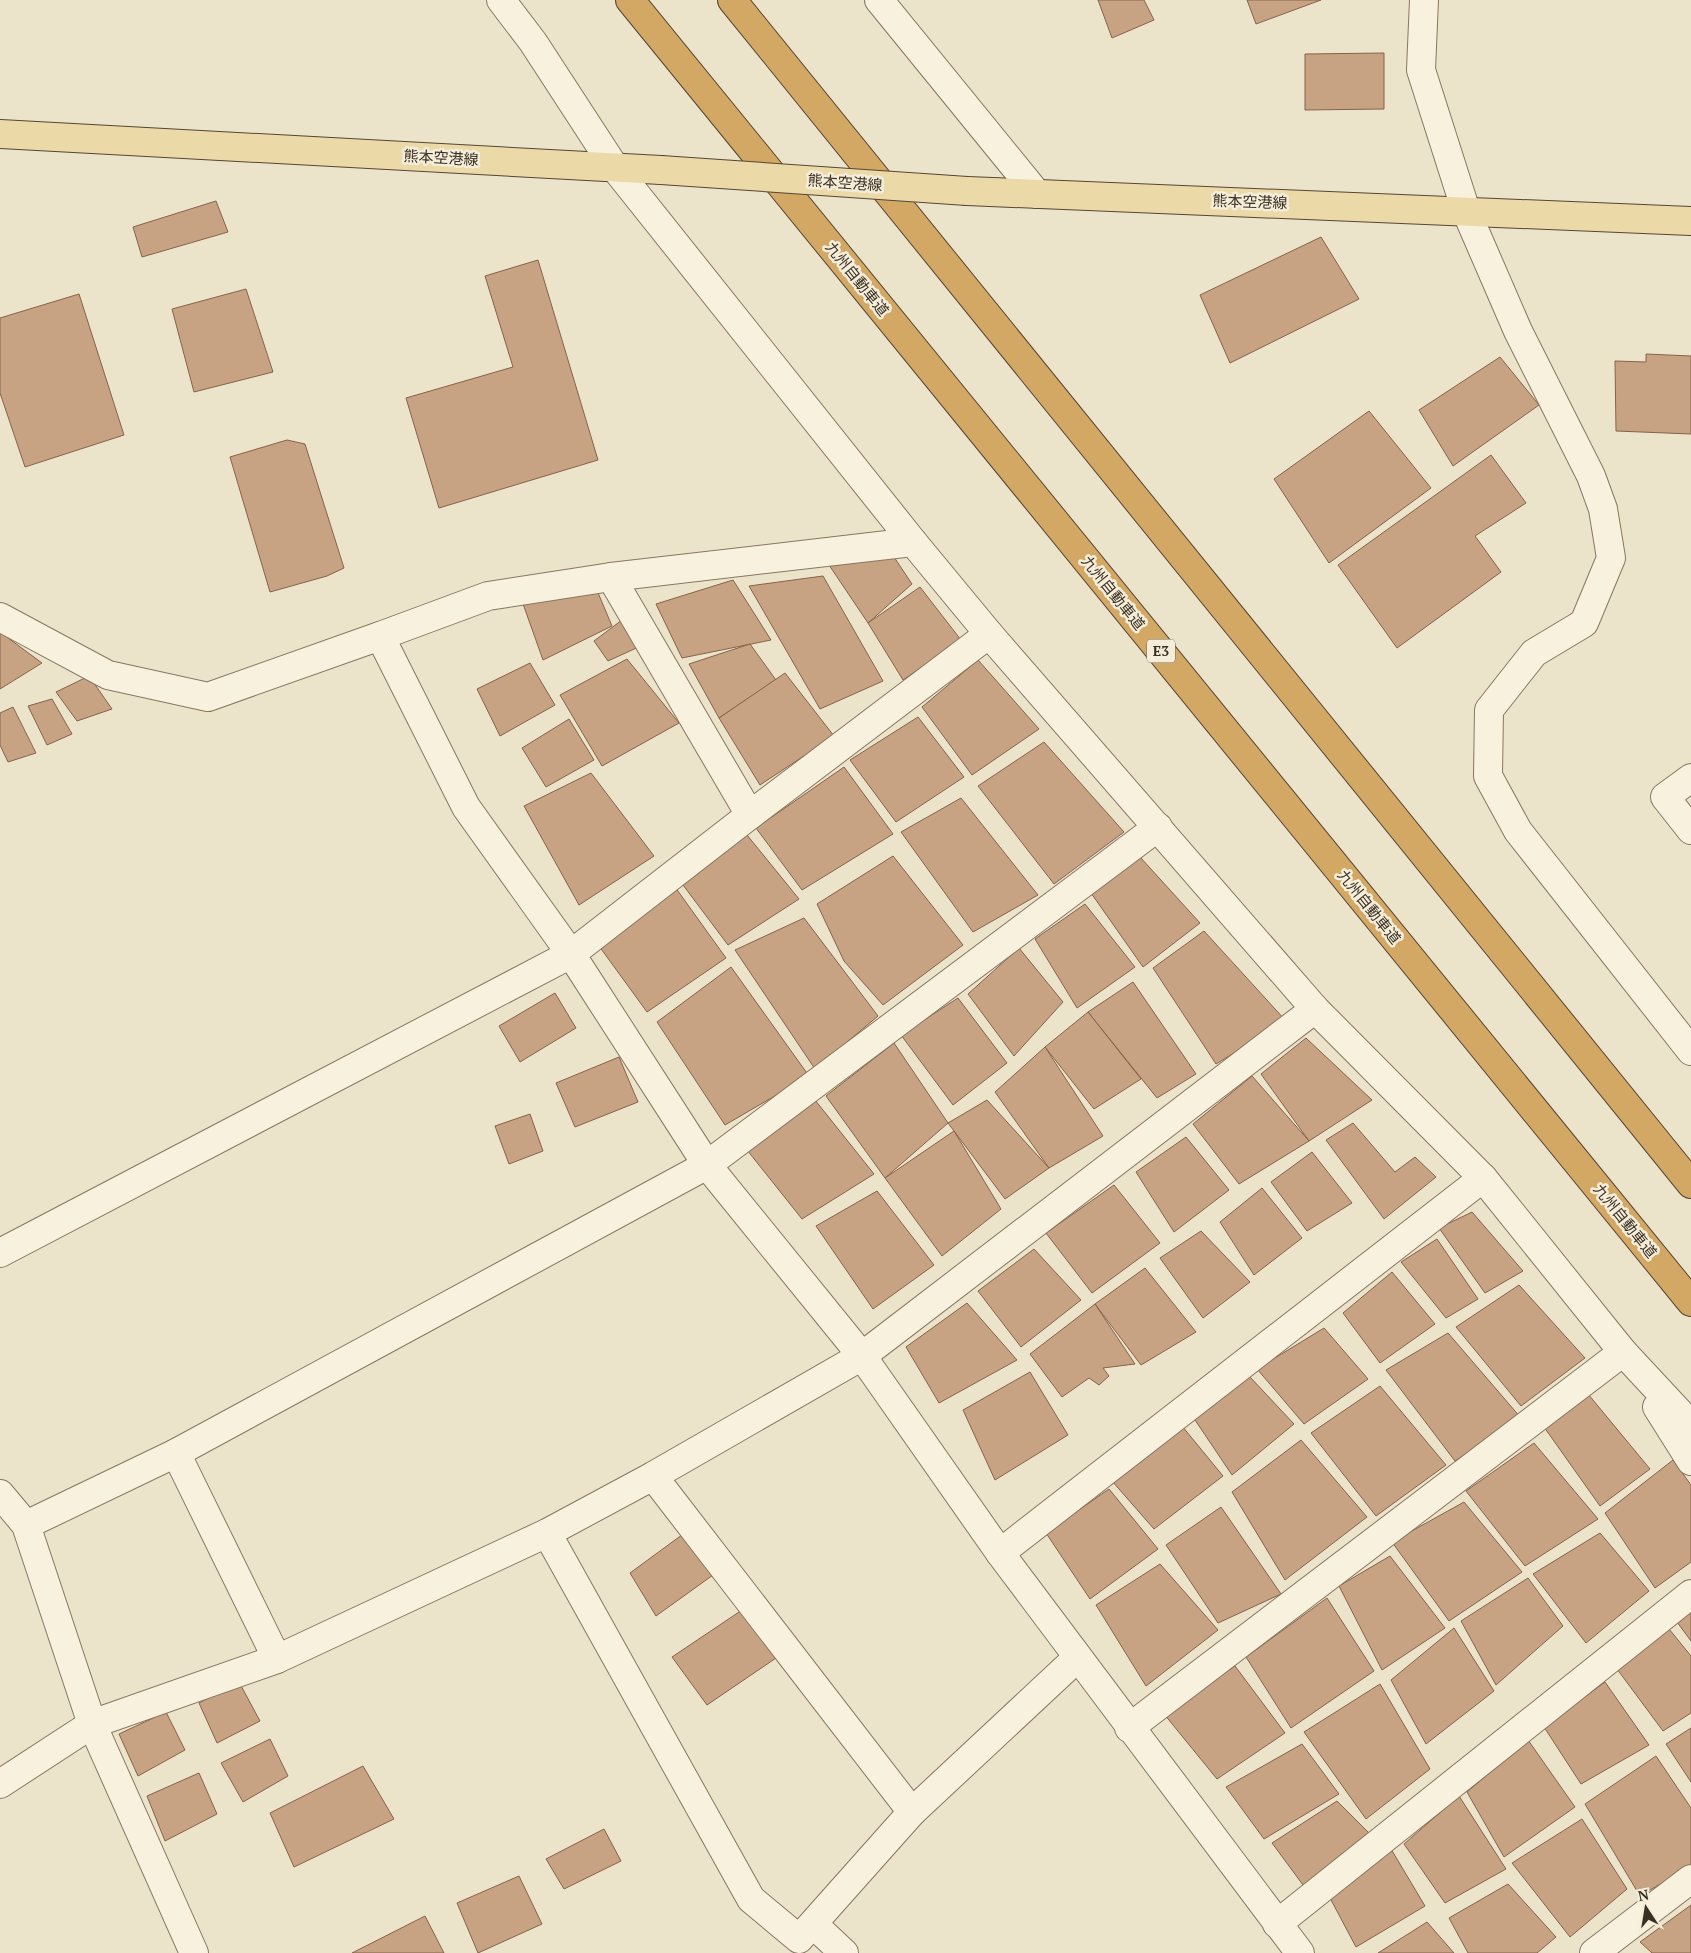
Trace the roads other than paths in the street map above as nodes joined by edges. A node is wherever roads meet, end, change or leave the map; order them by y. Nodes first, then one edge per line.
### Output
1 (501, 0) edge
2 (630, 0) edge
3 (732, 0) edge
4 (878, 0) edge
5 (1424, 0) edge
6 (0, 134) edge
7 (615, 168) junction
8 (1037, 194) junction
9 (1466, 211) junction
10 (1691, 221) edge
11 (912, 542) junction
12 (611, 577) junction
13 (0, 617) edge
14 (990, 634) junction
15 (380, 636) junction
16 (1691, 778) edge
17 (750, 815) junction
18 (1158, 827) junction
19 (1691, 830) edge
20 (572, 954) junction
21 (1315, 1009) junction
22 (1691, 1051) edge
23 (707, 1165) junction
24 (1483, 1178) junction
25 (1691, 1184) edge
26 (0, 1253) edge
27 (1691, 1302) edge
28 (1623, 1352) junction
29 (862, 1356) junction
30 (1691, 1425) edge
31 (176, 1453) junction
32 (1691, 1461) edge
33 (653, 1476) junction
34 (0, 1494) edge
35 (26, 1525) junction
36 (547, 1533) junction
37 (1000, 1554) junction
38 (1691, 1594) edge
39 (1077, 1658) junction
40 (277, 1659) junction
41 (92, 1724) junction
42 (1129, 1728) junction
43 (0, 1784) edge
44 (912, 1812) junction
45 (1691, 1879) edge
46 (813, 1924) junction
47 (1277, 1924) junction
48 (194, 1953) edge
49 (844, 1953) edge
50 (1300, 1953) edge
51 (1594, 1953) edge

1 - 7 street
2 - 27 highway, 九州自動車道 / E3
3 - 25 highway
4 - 8 street
5 - 9 street
6 - 7 main road, 熊本空港線
7 - 8 main road, 熊本空港線, bridge
7 - 11 street
8 - 9 main road, 熊本空港線
9 - 10 main road, 熊本空港線
9 - 22 street
11 - 12 street
11 - 14 street
12 - 15 street
12 - 17 street
13 - 15 street
14 - 17 street
14 - 18 street
15 - 20 street
16 - 19 street
17 - 20 street
18 - 21 street
18 - 23 street
20 - 23 street
20 - 26 street
21 - 24 street
21 - 29 street
23 - 29 street
23 - 31 street
24 - 28 street
24 - 37 street
28 - 30 street
28 - 32 street
28 - 42 street
29 - 33 street
29 - 37 street
31 - 35 street
31 - 40 street
33 - 36 street
33 - 44 street
34 - 35 street
35 - 41 street
36 - 40 street
36 - 46 street
37 - 39 street
38 - 47 street
39 - 42 street
39 - 44 street
40 - 41 street
41 - 43 street
41 - 48 street
42 - 47 street
44 - 46 street
45 - 51 street
46 - 49 street
47 - 50 street

